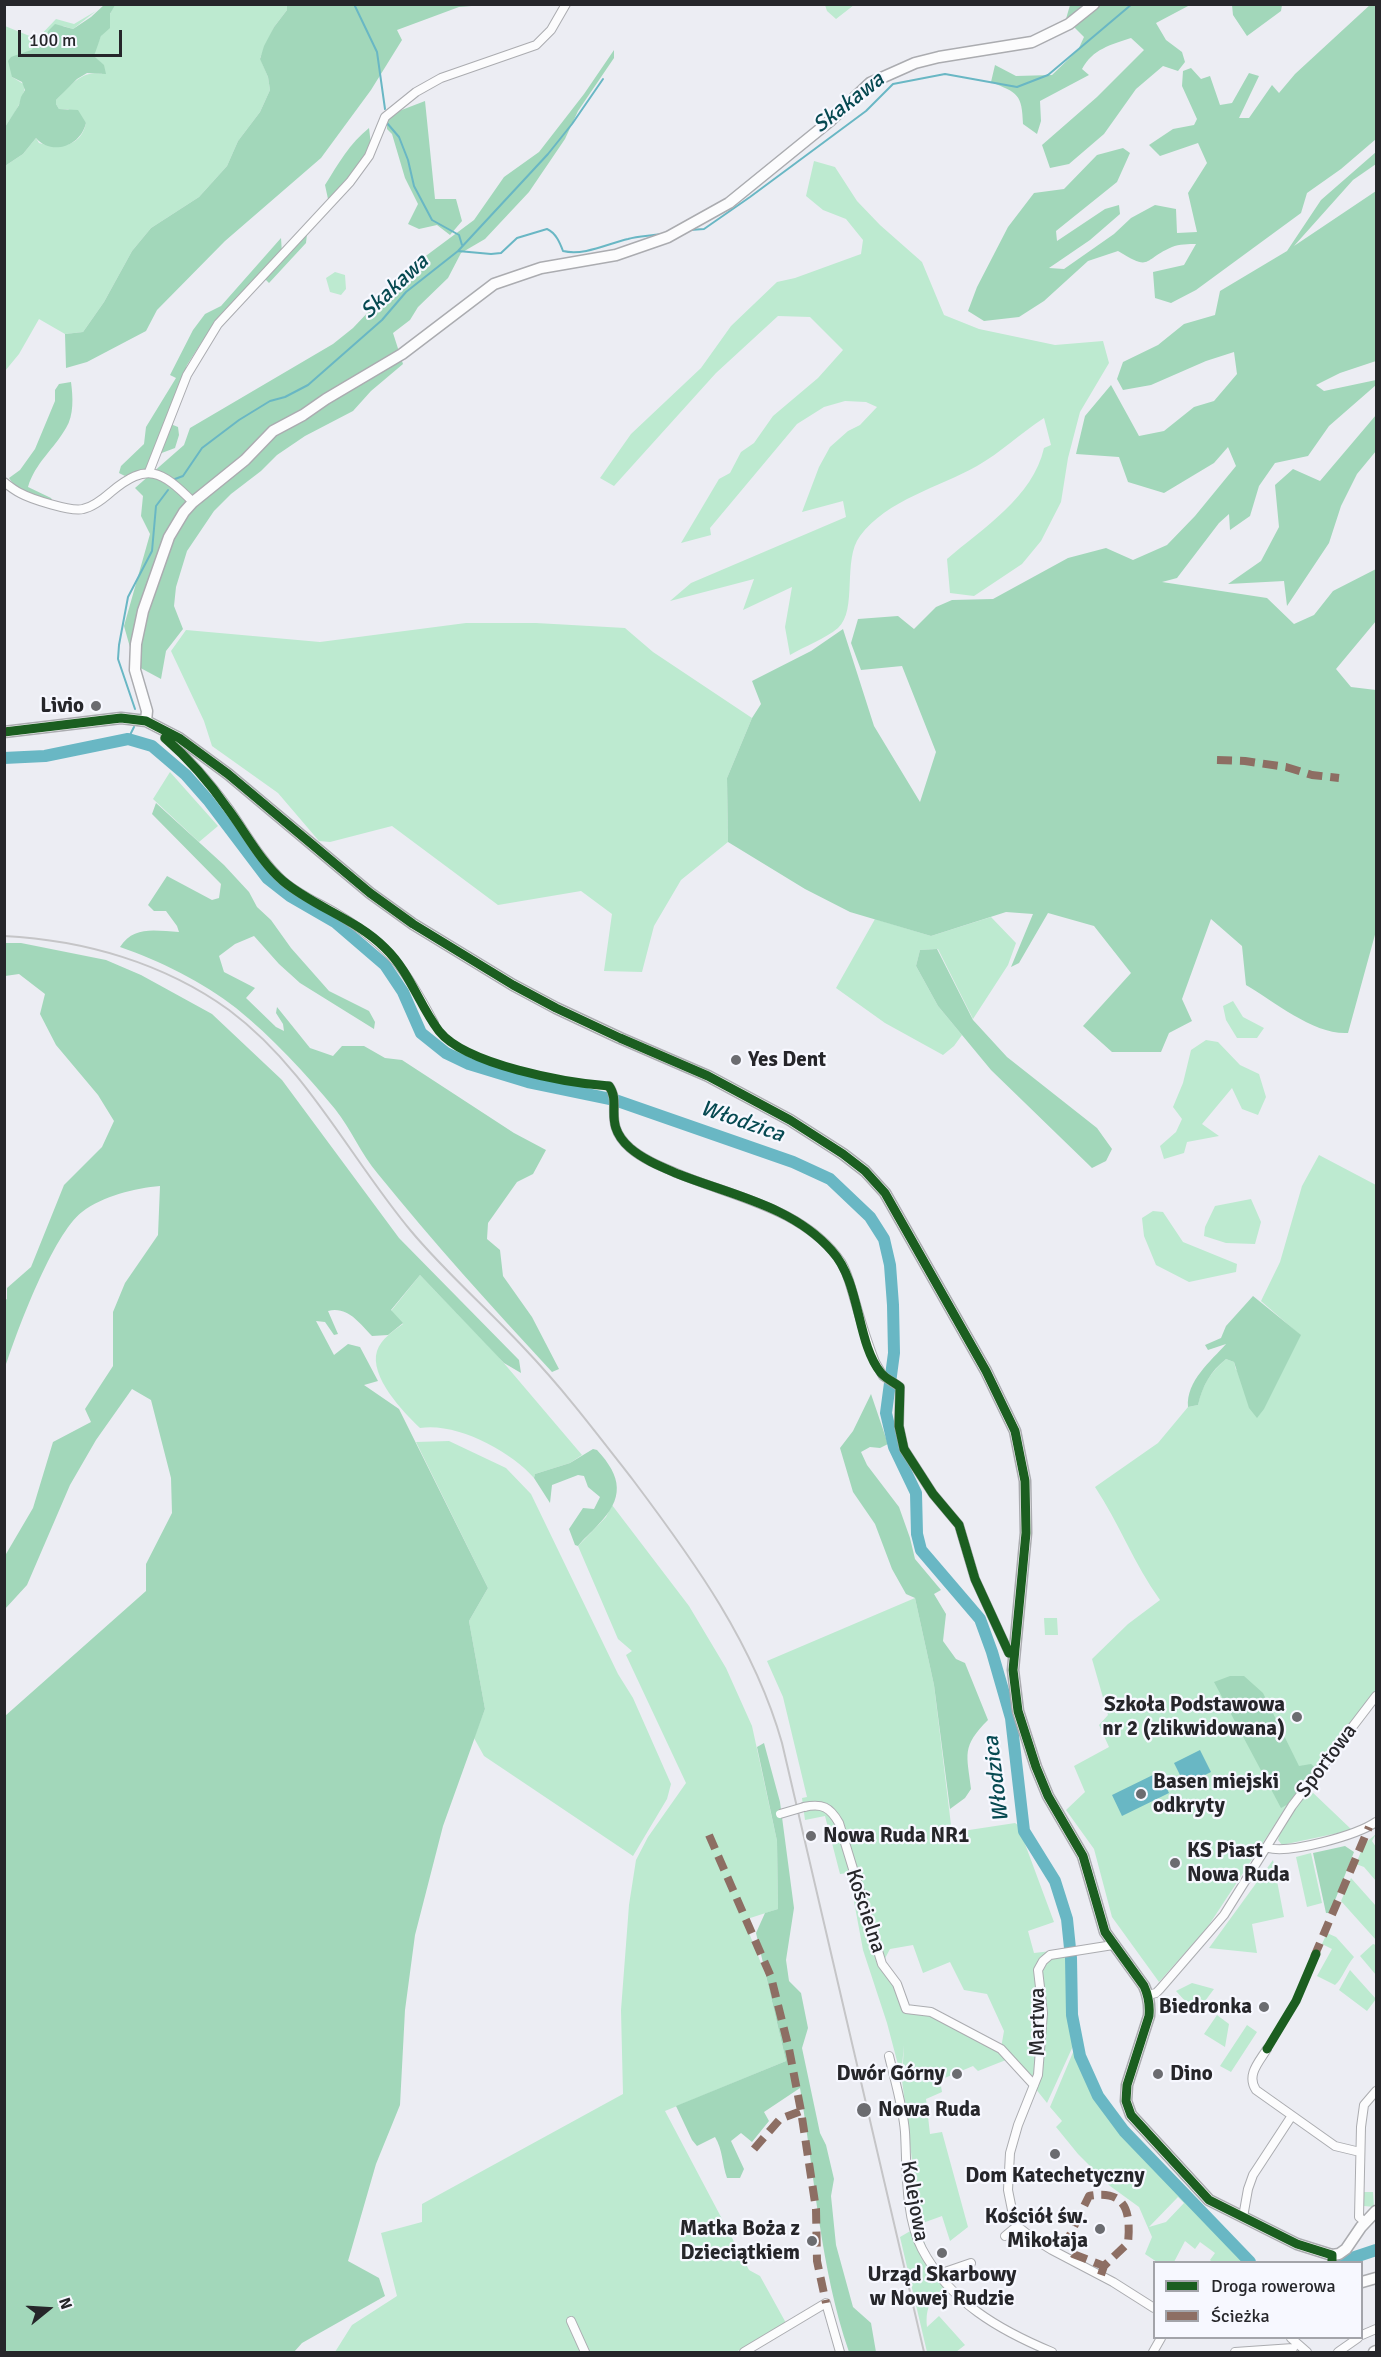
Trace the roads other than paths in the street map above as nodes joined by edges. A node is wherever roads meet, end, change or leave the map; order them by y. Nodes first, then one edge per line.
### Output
1 (566, 4) edge
2 (1094, 4) edge
3 (149, 472) junction
4 (4, 482) edge
5 (189, 499) junction
6 (146, 721) junction
7 (4, 732) edge
8 (164, 738) junction
9 (434, 1023) dead end
10 (611, 1089) dead end
11 (1014, 1654) junction
12 (1377, 1696) edge
13 (780, 1814) dead end
14 (1377, 1822) edge
15 (1268, 1848) junction
16 (1113, 1945) junction
17 (1148, 1995) junction
18 (1267, 2049) dead end
19 (889, 2056) dead end
20 (1034, 2085) junction
21 (1377, 2091) edge
22 (1291, 2117) junction
23 (1360, 2152) junction
24 (1377, 2211) edge
25 (1243, 2217) junction
26 (1365, 2222) junction
27 (1017, 2226) junction
28 (1005, 2236) dead end
29 (1332, 2259) edge
30 (971, 2263) dead end
31 (939, 2274) junction
32 (1153, 2307) edge
33 (571, 2321) dead end
34 (1377, 2329) edge
35 (1363, 2335) edge
36 (1293, 2339) edge
37 (1356, 2339) edge
38 (1293, 2348) dead end
39 (585, 2352) edge
40 (744, 2352) edge
41 (840, 2352) edge
42 (1052, 2352) edge
43 (1235, 2352) edge
44 (1307, 2352) edge
45 (1338, 2352) edge

1 - 3 street
2 - 5 street
3 - 4 street
3 - 5 street
5 - 6 street
6 - 7 street
6 - 8 street
8 - 9 street
8 - 11 street
10 - 11 street
11 - 16 street
12 - 15 street, Sportowa
13 - 20 street, Kościelna, bridge
14 - 15 street
15 - 17 street, Sportowa
16 - 17 street
16 - 20 street, Martwa
17 - 25 street
18 - 22 street
19 - 31 street, Kolejowa
20 - 27 street
21 - 23 street
22 - 23 street
22 - 25 street
23 - 26 street
24 - 26 street
25 - 29 street
26 - 29 street
27 - 28 street
27 - 32 street
30 - 31 street
31 - 42 street, Kolejowa
33 - 39 street
34 - 35 street
36 - 44 street
37 - 45 street
38 - 43 street
40 - 41 street

